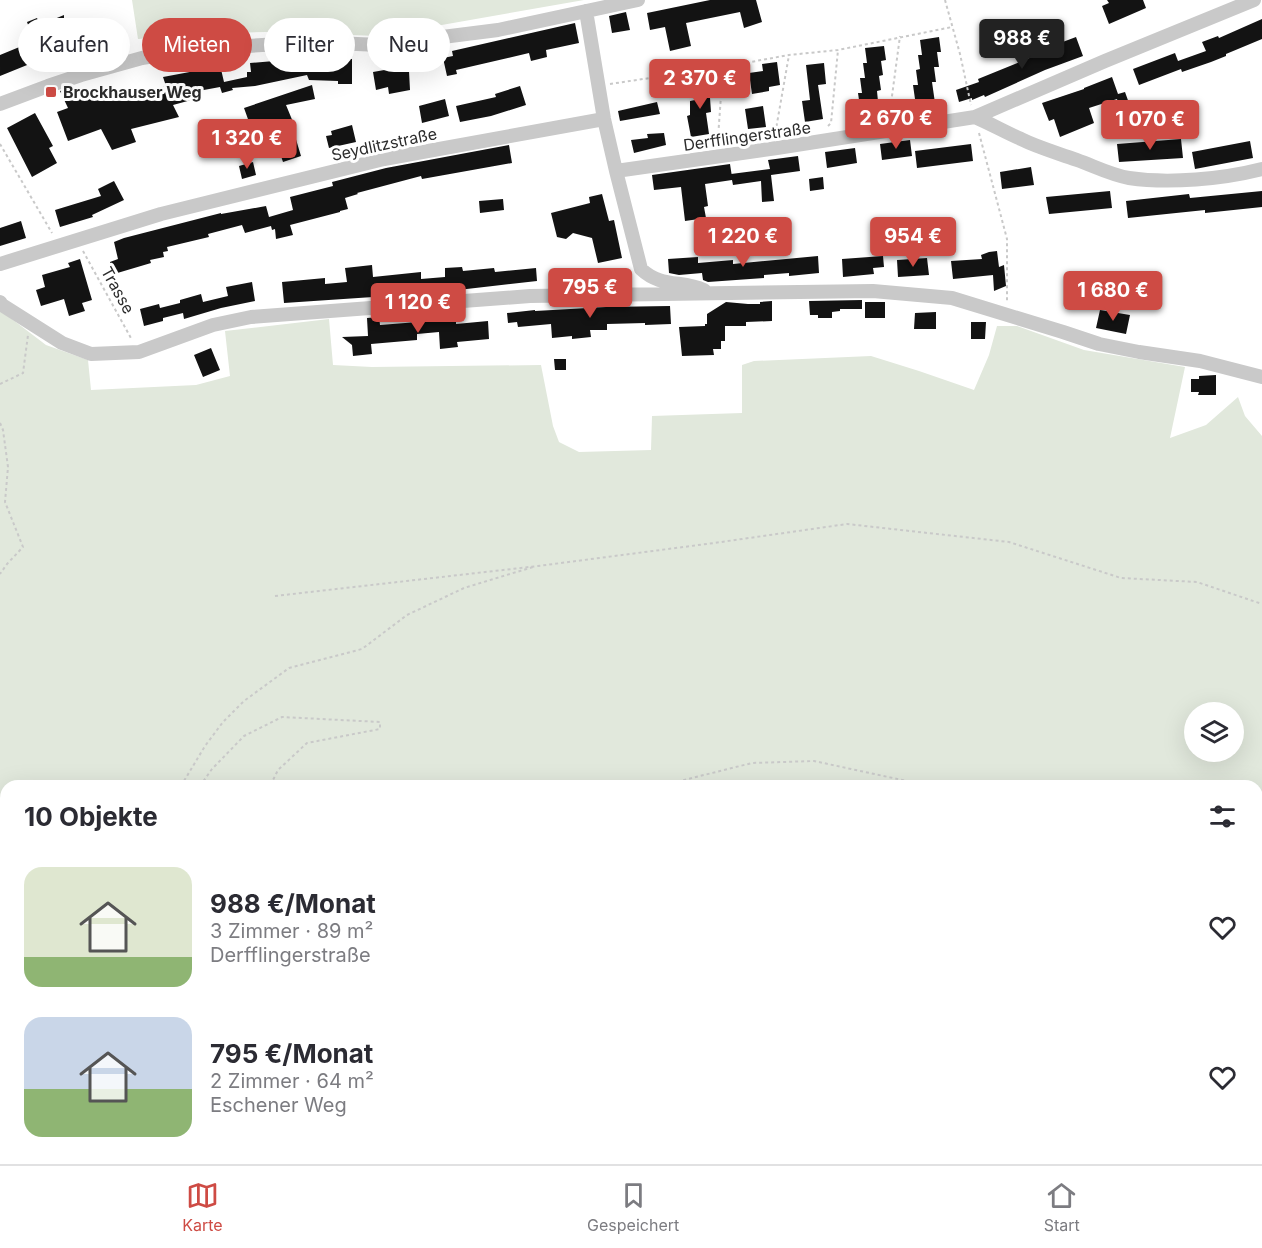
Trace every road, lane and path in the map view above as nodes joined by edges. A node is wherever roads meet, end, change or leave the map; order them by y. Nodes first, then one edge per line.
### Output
1 (638, 0) edge
2 (945, 0) edge
3 (1254, 0) edge
4 (586, 11) junction
5 (952, 27) junction
6 (900, 36) junction
7 (838, 50) junction
8 (789, 55) junction
9 (723, 68) junction
10 (598, 85) junction
11 (970, 100) dead end
12 (0, 104) edge
13 (975, 117) junction
14 (604, 119) junction
15 (873, 133) junction
16 (768, 137) dead end
17 (814, 142) junction
18 (0, 144) edge
19 (700, 159) junction
20 (1262, 169) edge
21 (616, 171) junction
22 (77, 240) junction
23 (60, 246) junction
24 (0, 264) edge
25 (711, 294) junction
26 (0, 302) edge
27 (1007, 314) junction
28 (28, 332) dead end
29 (139, 352) junction
30 (1262, 377) edge
31 (0, 384) edge
32 (0, 423) edge
33 (538, 566) junction
34 (0, 574) edge
35 (275, 596) dead end
36 (1262, 604) edge
37 (185, 780) edge
38 (204, 780) edge
39 (273, 780) edge
40 (683, 780) edge
41 (902, 780) edge

1 - 4 street
2 - 5 path
3 - 13 street, Derfflingerstraße
4 - 10 street
4 - 12 street
5 - 6 path
5 - 11 path
6 - 7 path
6 - 15 path
7 - 8 path
7 - 17 path
8 - 9 path
8 - 16 path
9 - 10 path
9 - 19 path
10 - 14 street
13 - 15 street, Derfflingerstraße
13 - 20 street
13 - 27 path
14 - 21 street
14 - 22 street, Seydlitzstraße
15 - 17 street, Derfflingerstraße
17 - 19 street, Derfflingerstraße
18 - 23 path
19 - 21 street, Derfflingerstraße
21 - 25 street
22 - 23 street, Seydlitzstraße
22 - 29 path, Trasse
23 - 24 street, Seydlitzstraße
25 - 27 street
25 - 29 street
26 - 29 street
27 - 30 street
28 - 31 path
32 - 34 path
33 - 35 path
33 - 36 path
33 - 37 path
38 - 39 path
40 - 41 path

